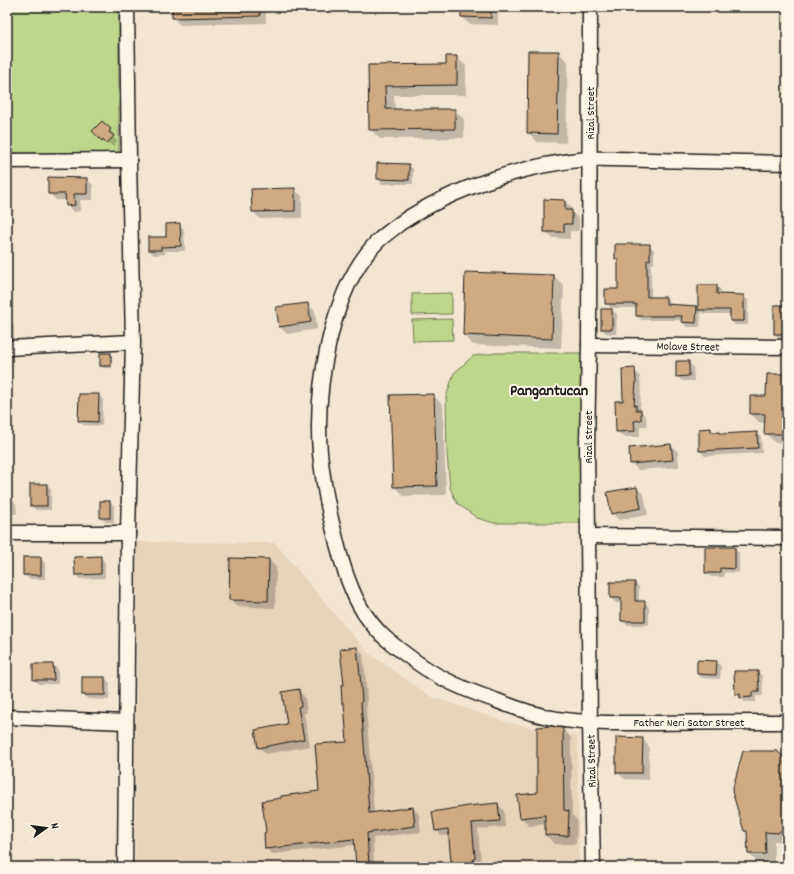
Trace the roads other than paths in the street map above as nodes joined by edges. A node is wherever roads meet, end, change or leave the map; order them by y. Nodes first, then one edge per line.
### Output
1 (127, 7) edge
2 (590, 7) edge
3 (590, 159) junction
4 (129, 160) junction
5 (7, 161) edge
6 (787, 162) edge
7 (133, 342) junction
8 (589, 345) junction
9 (787, 347) edge
10 (7, 348) edge
11 (7, 533) edge
12 (128, 533) junction
13 (588, 536) junction
14 (787, 538) edge
15 (7, 717) edge
16 (125, 722) junction
17 (787, 722) edge
18 (590, 723) junction
19 (125, 867) edge
20 (593, 867) edge

1 - 4 street
2 - 3 street, Rizal Street
3 - 6 street, Father Neri Sator Street
3 - 8 street, Rizal Street
3 - 18 street, Father Neri Sator Street
4 - 5 street
4 - 7 street
7 - 10 street
7 - 12 street
8 - 9 street, Molave Street
8 - 13 street, Rizal Street
11 - 12 street
12 - 16 street
13 - 14 street
13 - 18 street, Rizal Street
15 - 16 street
16 - 19 street
17 - 18 street, Father Neri Sator Street
18 - 20 street, Rizal Street

